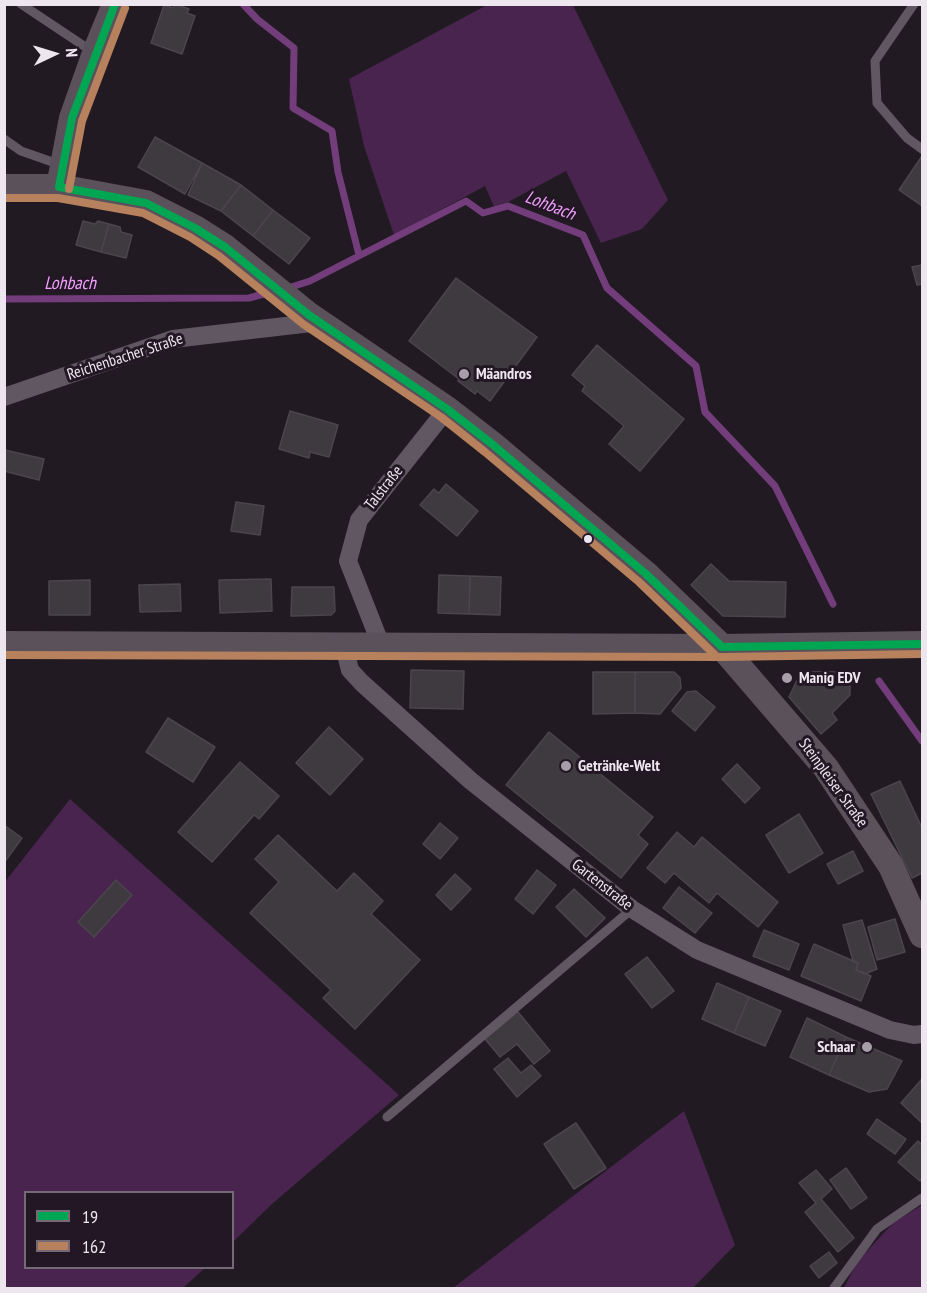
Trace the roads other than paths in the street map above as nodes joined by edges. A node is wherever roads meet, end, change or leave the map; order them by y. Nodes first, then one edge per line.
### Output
1 (21, 4) edge
2 (116, 4) edge
3 (914, 4) edge
4 (95, 53) junction
5 (4, 139) edge
6 (922, 149) edge
7 (61, 177) junction
8 (4, 187) edge
9 (315, 318) junction
10 (4, 397) edge
11 (447, 409) junction
12 (4, 644) edge
13 (922, 644) edge
14 (381, 645) junction
15 (344, 646) junction
16 (722, 647) junction
17 (632, 909) junction
18 (922, 935) edge
19 (922, 1034) edge
20 (387, 1117) dead end
21 (922, 1198) edge
22 (834, 1288) edge

1 - 4 lane
2 - 4 street
3 - 6 lane
4 - 7 street
5 - 7 lane
7 - 8 street
7 - 9 street
9 - 10 street, Reichenbacher Straße
9 - 11 street
11 - 14 street, Talstraße
11 - 16 street
12 - 15 street
13 - 16 street
14 - 15 street
14 - 16 street
15 - 17 street, Gartenstraße
16 - 18 street, Steinpleiser Straße
17 - 19 street, Gartenstraße
17 - 20 lane
21 - 22 lane

